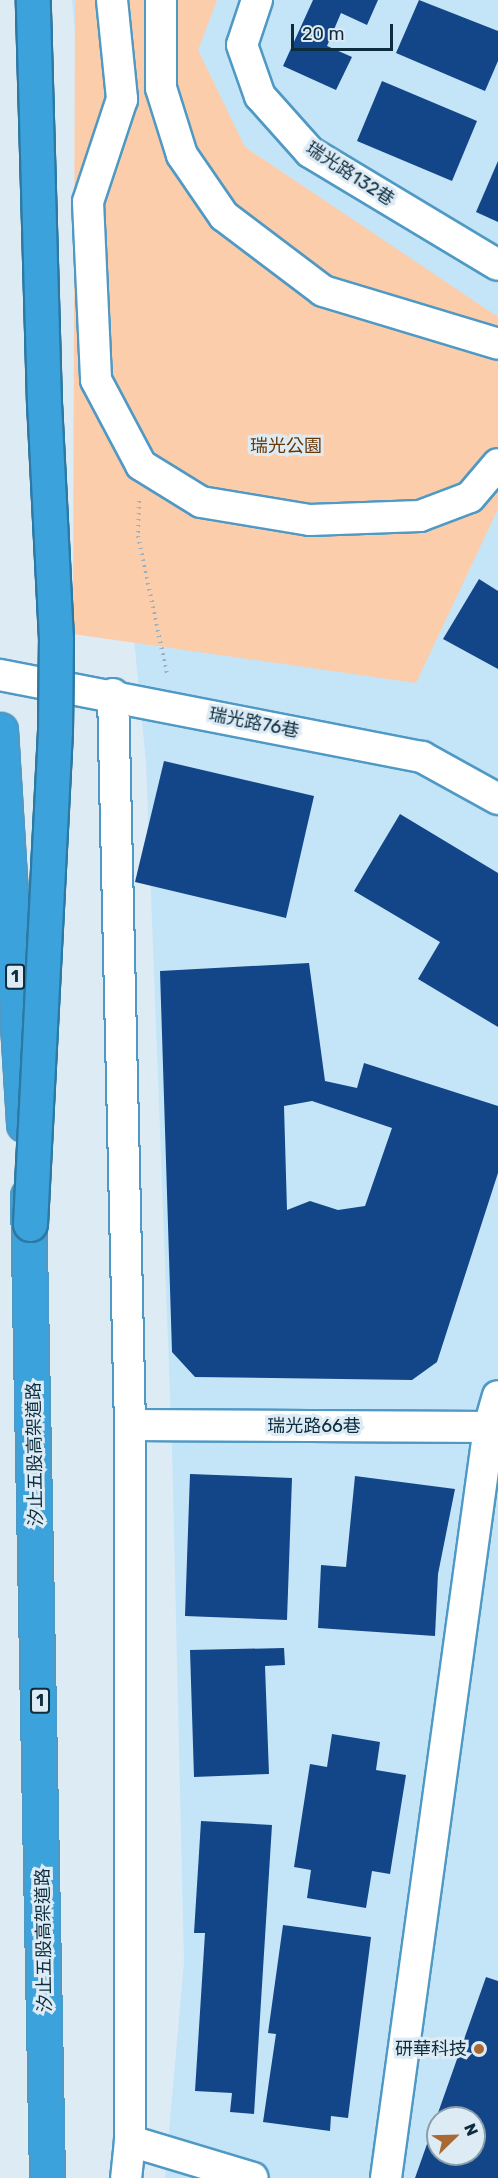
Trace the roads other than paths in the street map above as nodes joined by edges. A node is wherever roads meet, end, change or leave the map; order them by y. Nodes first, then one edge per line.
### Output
1 (33, 0) edge
2 (112, 0) edge
3 (161, 0) edge
4 (257, 0) edge
5 (498, 265) edge
6 (498, 344) edge
7 (498, 464) edge
8 (0, 675) edge
9 (113, 694) junction
10 (0, 730) edge
11 (498, 799) edge
12 (30, 1224) junction
13 (498, 1396) edge
14 (130, 1425) junction
15 (494, 1429) edge
16 (130, 2141) junction
17 (47, 2178) edge
18 (126, 2178) edge
19 (253, 2178) edge
20 (386, 2178) edge

1 - 12 highway, bridge
2 - 7 street
3 - 6 street
4 - 5 street, 瑞光路132巷
8 - 9 street, 瑞光路76巷
9 - 11 street, 瑞光路76巷
9 - 14 street
10 - 12 highway, 汐止五股高架道路 / 1, bridge
12 - 17 highway, 汐止五股高架道路 / 1
13 - 15 street
14 - 15 street, 瑞光路66巷
14 - 16 street
15 - 20 street
16 - 18 street
16 - 19 street

